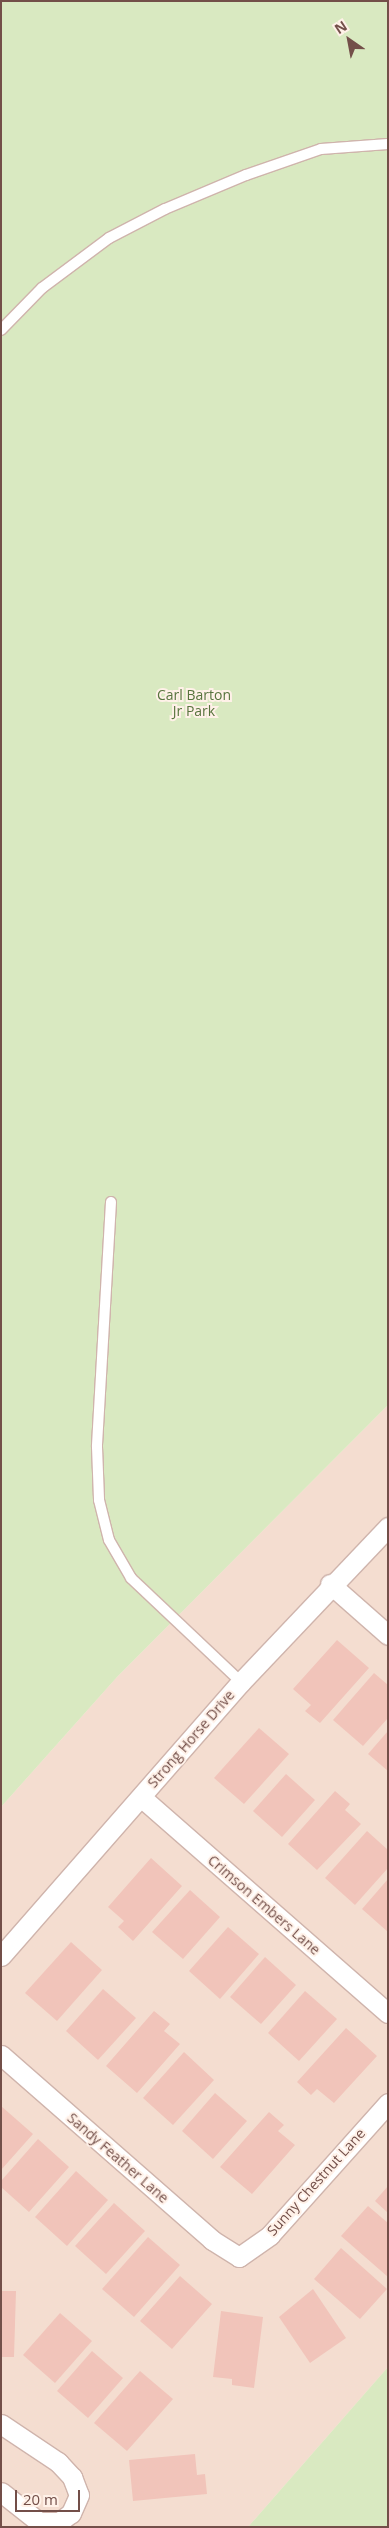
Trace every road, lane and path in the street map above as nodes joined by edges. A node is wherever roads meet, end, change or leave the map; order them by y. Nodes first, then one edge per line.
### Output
1 (388, 144) edge
2 (1, 330) edge
3 (111, 1202) dead end
4 (388, 1527) edge
5 (330, 1584) junction
6 (388, 1635) edge
7 (241, 1682) junction
8 (141, 1797) junction
9 (1, 1956) edge
10 (388, 2012) edge
11 (1, 2055) edge
12 (388, 2103) edge
13 (239, 2256) joint
14 (1, 2424) edge
15 (1, 2492) edge

1 - 2 lane
3 - 7 lane
4 - 5 street, Strong Horse Drive
5 - 6 street
5 - 7 street, Strong Horse Drive
7 - 8 street, Strong Horse Drive
8 - 9 street, Strong Horse Drive
8 - 10 street, Crimson Embers Lane
11 - 13 street, Sandy Feather Lane
12 - 13 street, Sunny Chestnut Lane
14 - 15 street

